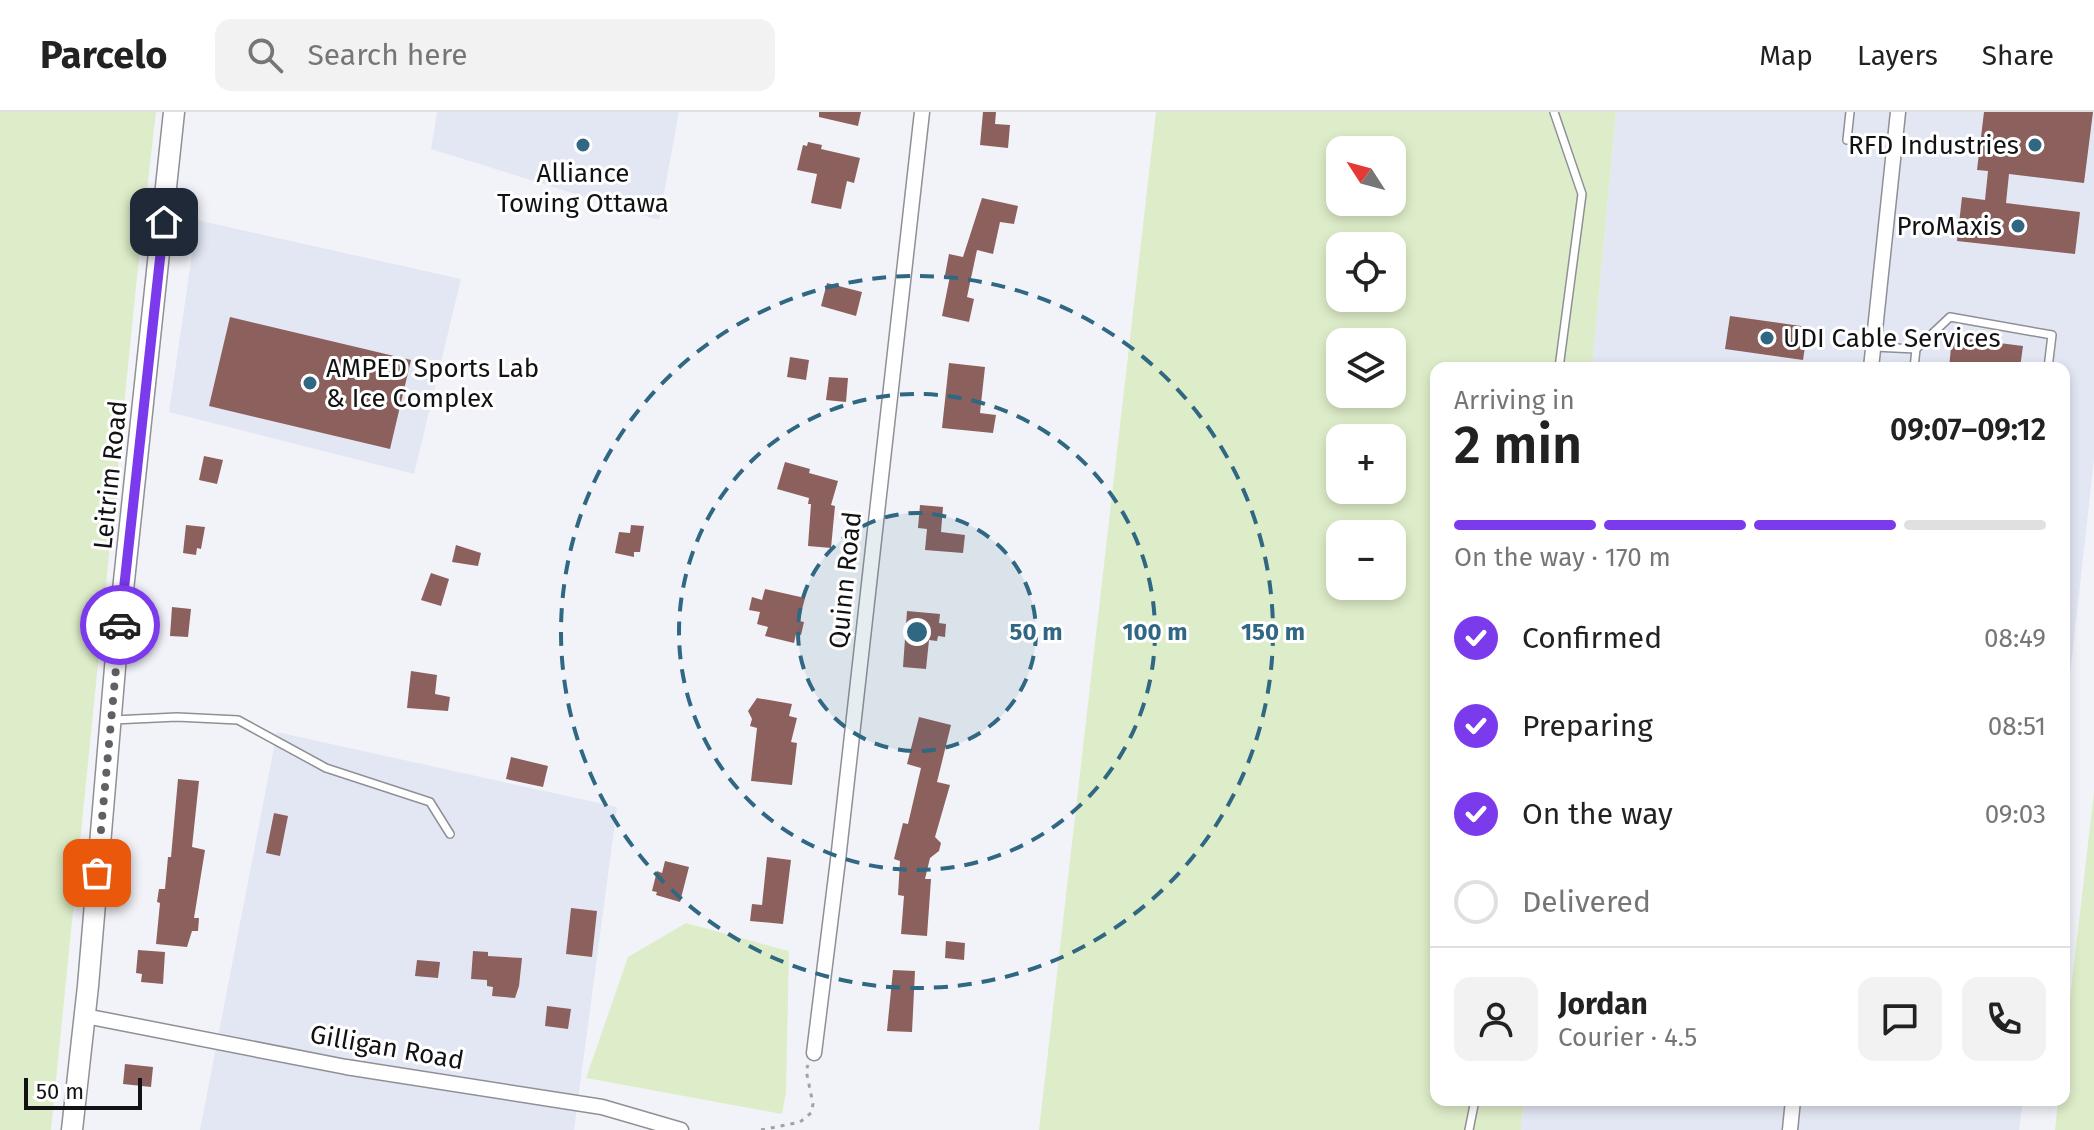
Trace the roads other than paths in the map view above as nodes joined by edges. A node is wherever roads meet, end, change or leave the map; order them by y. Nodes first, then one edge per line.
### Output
1 (174, 112) edge
2 (922, 112) edge
3 (1554, 112) edge
4 (1850, 112) edge
5 (1898, 112) edge
6 (1847, 140) dead end
7 (1874, 347) junction
8 (1916, 349) junction
9 (1560, 362) edge
10 (1872, 362) edge
11 (1915, 362) edge
12 (2049, 362) edge
13 (111, 720) junction
14 (450, 834) dead end
15 (85, 1016) junction
16 (814, 1053) road end
17 (1474, 1106) edge
18 (1792, 1106) edge
19 (72, 1130) edge
20 (681, 1130) edge
21 (1469, 1130) edge
22 (1790, 1130) edge

1 - 13 main road, Leitrim Road
2 - 16 street, Quinn Road
3 - 9 lane
4 - 6 lane
5 - 7 street
7 - 8 lane
7 - 10 street
8 - 11 lane
8 - 12 lane
13 - 14 lane
13 - 15 main road, Leitrim Road
15 - 19 main road, Leitrim Road
15 - 20 street, Gilligan Road
17 - 21 lane
18 - 22 street

